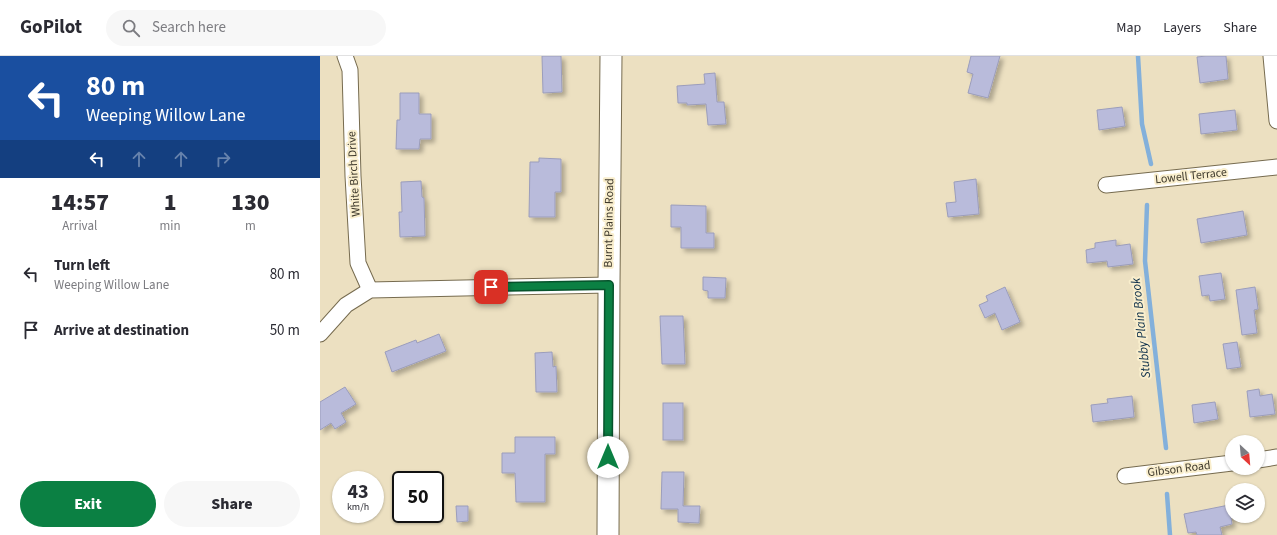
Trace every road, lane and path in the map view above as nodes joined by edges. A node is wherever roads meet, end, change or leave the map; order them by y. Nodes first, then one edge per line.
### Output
1 (346, 56) edge
2 (611, 56) edge
3 (1271, 56) edge
4 (1277, 121) edge
5 (1277, 167) edge
6 (1106, 185) dead end
7 (609, 285) junction
8 (370, 290) junction
9 (320, 334) edge
10 (1277, 457) edge
11 (1265, 459) edge
12 (1225, 463) edge
13 (1125, 476) dead end
14 (608, 535) edge

1 - 8 street, White Birch Drive
2 - 7 main road, Burnt Plains Road
3 - 4 street
5 - 6 street, Lowell Terrace
7 - 8 street
7 - 14 main road, Burnt Plains Road
8 - 9 street
10 - 11 street
12 - 13 street, Gibson Road

